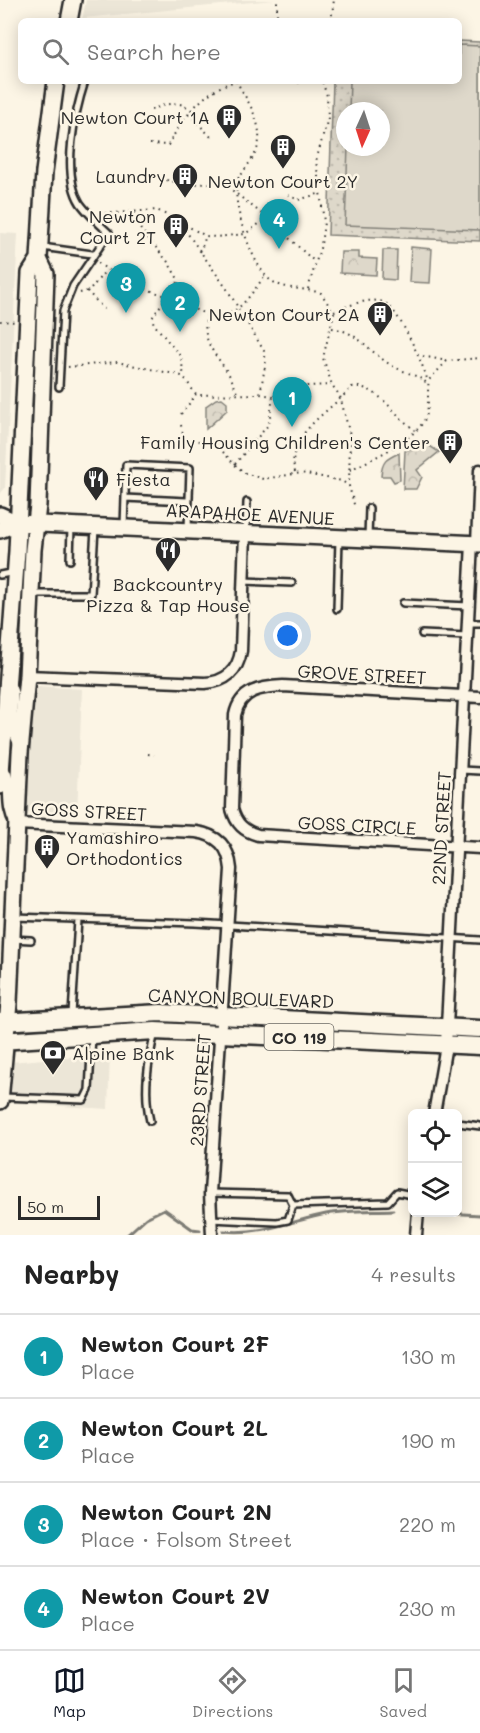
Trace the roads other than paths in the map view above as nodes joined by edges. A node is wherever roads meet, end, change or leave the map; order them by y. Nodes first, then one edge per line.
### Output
1 (73, 0) edge
2 (70, 18) edge
3 (56, 84) edge
4 (84, 84) edge
5 (40, 253) junction
6 (91, 256) junction
7 (59, 387) dead end
8 (480, 470) edge
9 (125, 498) junction
10 (187, 501) junction
11 (247, 502) dead end
12 (369, 508) dead end
13 (0, 515) edge
14 (18, 523) junction
15 (36, 524) junction
16 (71, 526) junction
17 (95, 527) junction
18 (124, 528) junction
19 (0, 530) edge
20 (188, 531) junction
21 (245, 533) junction
22 (339, 537) junction
23 (368, 538) junction
24 (476, 544) edge
25 (70, 560) dead end
26 (16, 571) junction
27 (0, 575) edge
28 (243, 581) junction
29 (292, 583) dead end
30 (30, 594) junction
31 (403, 603) dead end
32 (469, 606) junction
33 (337, 609) dead end
34 (468, 623) junction
35 (480, 623) edge
36 (422, 634) dead end
37 (468, 636) junction
38 (4, 676) edge
39 (27, 676) junction
40 (465, 696) junction
41 (480, 697) edge
42 (20, 753) junction
43 (2, 765) junction
44 (461, 770) junction
45 (480, 771) edge
46 (0, 786) edge
47 (236, 821) joint
48 (16, 824) junction
49 (220, 842) joint
50 (456, 847) junction
51 (480, 848) edge
52 (13, 917) junction
53 (78, 920) junction
54 (227, 925) junction
55 (12, 939) junction
56 (452, 939) junction
57 (31, 940) dead end
58 (480, 940) edge
59 (221, 1014) junction
60 (72, 1017) junction
61 (3, 1021) edge
62 (480, 1029) edge
63 (155, 1031) junction
64 (220, 1033) junction
65 (92, 1035) junction
66 (446, 1036) junction
67 (2, 1041) edge
68 (480, 1046) edge
69 (0, 1099) edge
70 (435, 1109) edge
71 (150, 1121) dead end
72 (462, 1124) edge
73 (480, 1126) edge
74 (210, 1193) junction
75 (408, 1195) edge
76 (293, 1205) junction
77 (418, 1217) edge
78 (210, 1219) junction
79 (212, 1235) edge
80 (416, 1235) edge

1 - 2 main road
3 - 5 main road
4 - 6 lane
5 - 6 lane
5 - 14 main road
5 - 15 main road
6 - 7 lane
8 - 24 street, 22ND STREET
9 - 10 lane
9 - 10 lane
9 - 18 lane
10 - 20 lane
11 - 21 lane
12 - 23 lane
13 - 14 main road, ARAPAHOE AVENUE
14 - 15 main road, ARAPAHOE AVENUE
14 - 19 main road, ARAPAHOE AVENUE
14 - 26 main road
15 - 16 main road, ARAPAHOE AVENUE
15 - 30 main road
16 - 17 main road, ARAPAHOE AVENUE
16 - 25 lane
17 - 18 main road, ARAPAHOE AVENUE
17 - 30 lane
18 - 20 main road, ARAPAHOE AVENUE
20 - 21 main road, ARAPAHOE AVENUE
21 - 22 main road, ARAPAHOE AVENUE
21 - 28 street
22 - 23 main road, ARAPAHOE AVENUE
22 - 33 lane
23 - 24 main road, ARAPAHOE AVENUE
24 - 32 street, 22ND STREET
26 - 27 lane
26 - 38 main road
28 - 29 lane
28 - 39 street
30 - 39 main road
31 - 32 lane
32 - 34 street, 22ND STREET
34 - 35 lane
34 - 37 street, 22ND STREET
36 - 37 lane
37 - 40 street, 22ND STREET
38 - 42 lane
38 - 43 main road
39 - 42 main road
40 - 41 street, GROVE STREET
40 - 44 street, 22ND STREET
40 - 47 street, GROVE STREET
42 - 48 main road
43 - 46 main road
43 - 48 street, GOSS STREET
44 - 45 lane
44 - 50 street, 22ND STREET
47 - 50 street, GOSS CIRCLE
48 - 49 street, GOSS STREET
48 - 52 main road
49 - 54 street, 23RD STREET
50 - 51 street, GOSS CIRCLE
50 - 56 street, 22ND STREET
52 - 53 lane
52 - 55 main road
53 - 54 lane
53 - 60 lane
54 - 56 lane
54 - 59 street, 23RD STREET
55 - 57 lane
55 - 61 main road
56 - 58 lane
56 - 66 street, 22ND STREET
59 - 60 main road, CANYON BOULEVARD / CO 119
59 - 64 street, 23RD STREET
59 - 66 main road, CANYON BOULEVARD / CO 119
60 - 61 main road, CANYON BOULEVARD / CO 119
61 - 67 main road
62 - 66 main road, CANYON BOULEVARD / CO 119
63 - 64 main road, CANYON BOULEVARD / CO 119
63 - 65 main road, CANYON BOULEVARD / CO 119
63 - 71 lane
64 - 66 main road, CANYON BOULEVARD / CO 119
64 - 74 street, 23RD STREET
65 - 67 main road, CANYON BOULEVARD / CO 119
65 - 69 lane
66 - 68 main road, CANYON BOULEVARD / CO 119
66 - 70 street, 22ND STREET
67 - 69 main road
72 - 73 lane
74 - 76 lane
74 - 78 street, 23RD STREET
75 - 76 lane
76 - 78 lane
77 - 80 street
78 - 79 street, 23RD STREET

